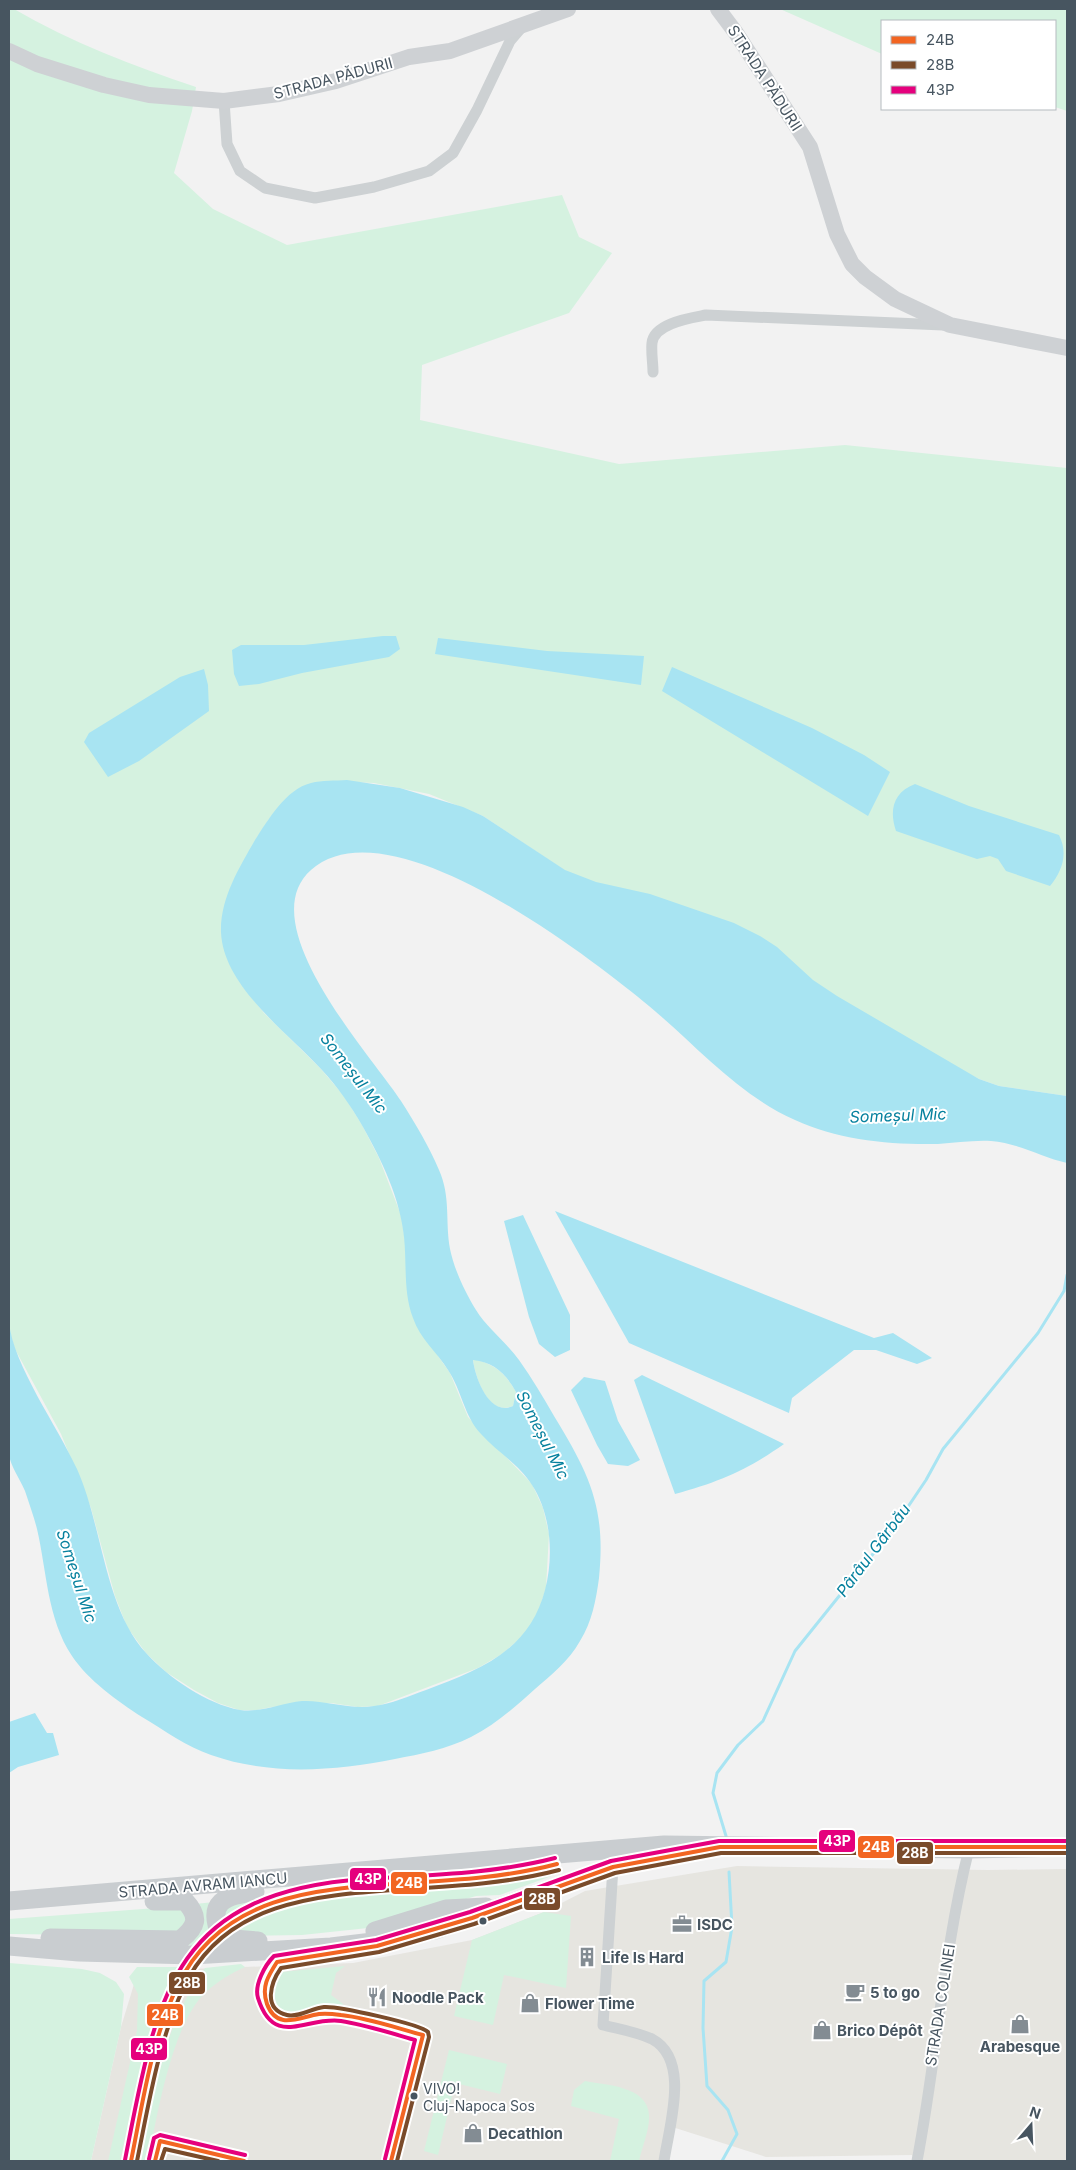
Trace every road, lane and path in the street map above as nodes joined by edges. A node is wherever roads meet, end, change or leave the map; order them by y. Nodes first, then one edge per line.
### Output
1 (568, 9) edge
2 (718, 9) edge
3 (523, 25) junction
4 (9, 51) edge
5 (224, 102) junction
6 (950, 325) junction
7 (1067, 348) edge
8 (653, 372) dead end
9 (728, 1847) junction
10 (1067, 1847) edge
11 (969, 1849) junction
12 (613, 1867) junction
13 (313, 1875) junction
14 (9, 1901) edge
15 (505, 1906) junction
16 (9, 1913) edge
17 (9, 1938) edge
18 (9, 1946) edge
19 (664, 2161) edge
20 (916, 2161) edge

1 - 3 street, STRADA PĂDURII
2 - 6 street, STRADA PĂDURII
3 - 5 street, STRADA PĂDURII
3 - 5 street
4 - 5 street, STRADA PĂDURII
6 - 7 street, STRADA PĂDURII
6 - 8 street
9 - 11 main road
9 - 12 main road
9 - 13 main road, STRADA AVRAM IANCU
10 - 11 main road
11 - 20 street, STRADA COLINEI
12 - 15 main road
12 - 19 street
13 - 14 main road, STRADA AVRAM IANCU
13 - 15 main road
15 - 18 main road
16 - 17 main road

